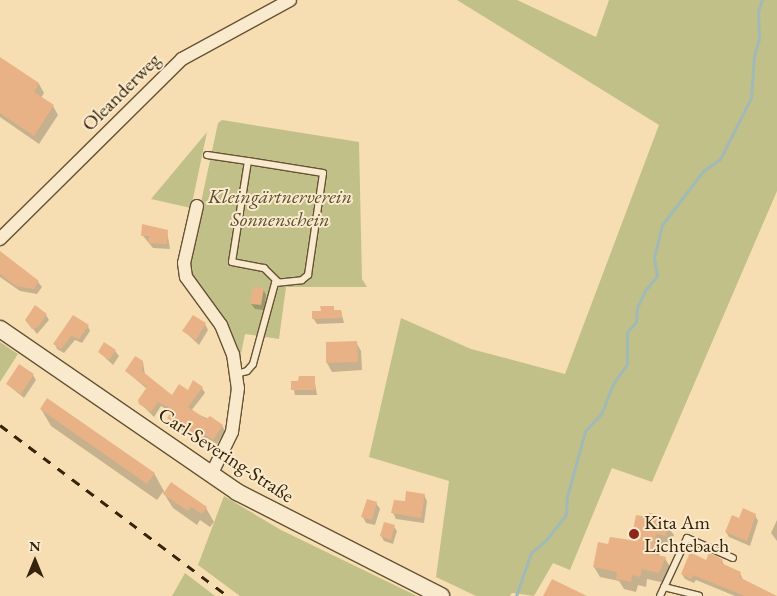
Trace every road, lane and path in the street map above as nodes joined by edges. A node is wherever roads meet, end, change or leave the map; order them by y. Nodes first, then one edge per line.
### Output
1 (290, 0) edge
2 (207, 155) dead end
3 (248, 161) junction
4 (196, 206) dead end
5 (0, 239) edge
6 (278, 282) junction
7 (0, 329) edge
8 (237, 374) junction
9 (211, 475) junction
10 (733, 558) dead end
11 (664, 587) junction
12 (441, 596) edge
13 (660, 596) edge
14 (699, 596) edge

1 - 5 street, Oleanderweg
2 - 3 lane
3 - 6 lane
3 - 6 lane
4 - 8 street
6 - 8 lane
7 - 9 street, Carl-Severing-Straße
8 - 9 street
9 - 12 street, Carl-Severing-Straße
10 - 11 lane
11 - 13 lane
11 - 14 lane

